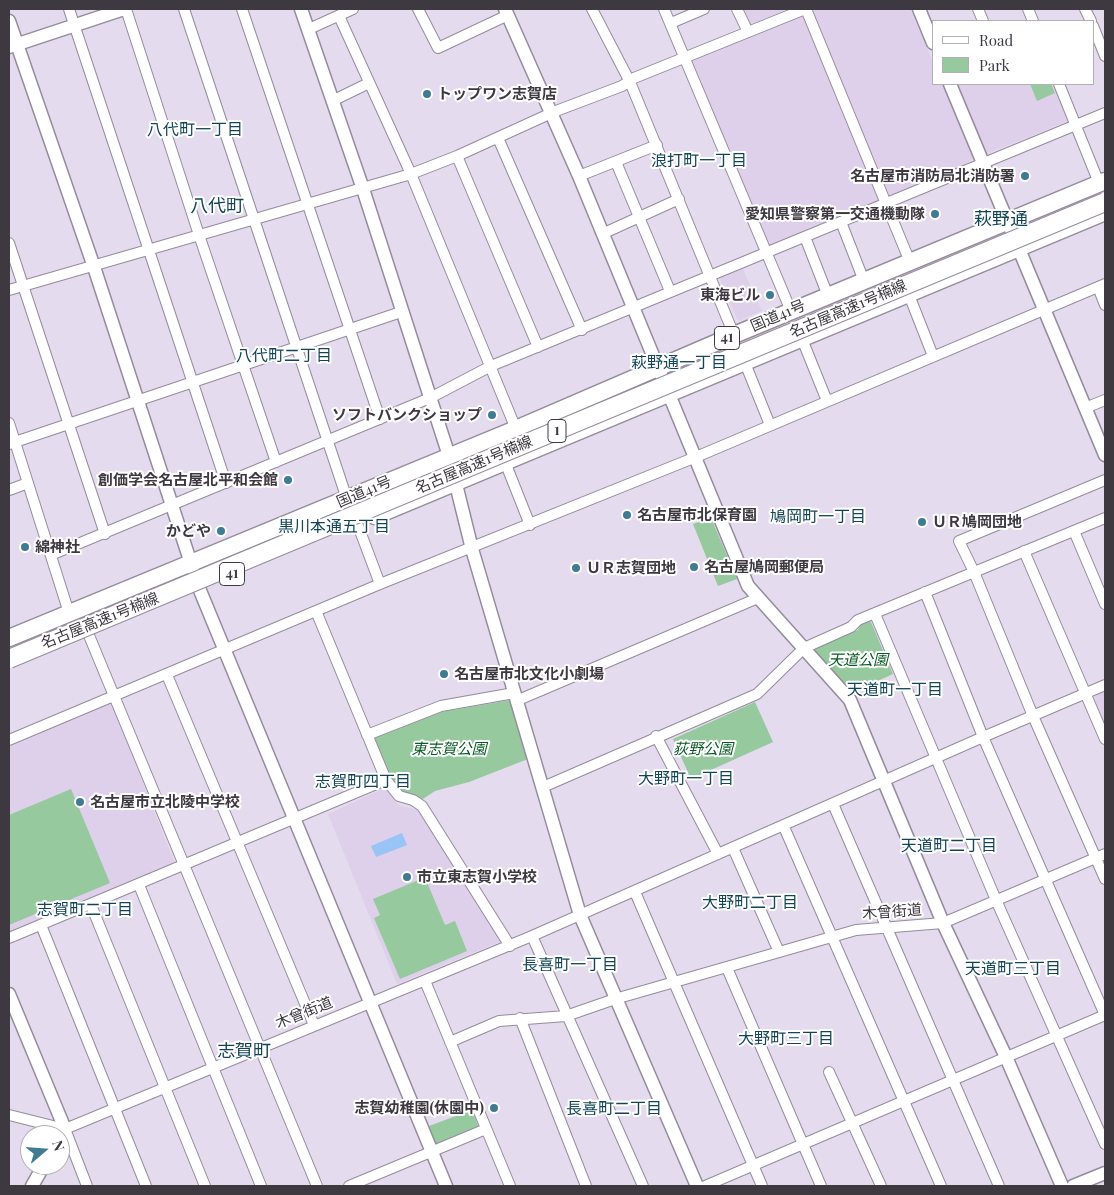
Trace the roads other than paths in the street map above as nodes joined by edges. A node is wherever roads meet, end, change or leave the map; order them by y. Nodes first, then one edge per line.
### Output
1 (69, 9) edge
2 (125, 9) edge
3 (184, 9) edge
4 (242, 9) edge
5 (301, 9) edge
6 (353, 9) edge
7 (418, 9) edge
8 (592, 9) edge
9 (664, 9) edge
10 (704, 9) edge
11 (737, 9) edge
12 (805, 9) edge
13 (919, 9) edge
14 (507, 12) edge
15 (339, 16) junction
16 (9, 21) edge
17 (671, 23) junction
18 (74, 25) junction
19 (1094, 28) edge
20 (309, 29) junction
21 (748, 32) junction
22 (932, 41) edge
23 (13, 45) edge
24 (1105, 56) edge
25 (686, 59) junction
26 (630, 82) junction
27 (369, 83) junction
28 (950, 85) edge
29 (1059, 85) edge
30 (332, 101) junction
31 (1105, 112) edge
32 (551, 113) junction
33 (1076, 124) junction
34 (498, 138) junction
35 (657, 145) junction
36 (458, 156) junction
37 (616, 162) junction
38 (982, 162) junction
39 (411, 174) junction
40 (579, 176) junction
41 (1103, 185) edge
42 (363, 189) junction
43 (679, 199) junction
44 (1105, 202) edge
45 (307, 204) junction
46 (888, 204) junction
47 (1105, 212) edge
48 (639, 217) junction
49 (254, 220) junction
50 (841, 222) junction
51 (1007, 222) junction
52 (602, 234) junction
53 (199, 235) junction
54 (805, 237) junction
55 (9, 243) edge
56 (1018, 249) junction
57 (149, 251) junction
58 (766, 252) junction
59 (910, 262) junction
60 (94, 267) junction
61 (710, 275) junction
62 (864, 281) junction
63 (23, 286) junction
64 (1102, 286) edge
65 (9, 290) edge
66 (670, 291) junction
67 (909, 294) junction
68 (828, 296) junction
69 (1105, 305) edge
70 (633, 307) junction
71 (1044, 309) junction
72 (791, 311) junction
73 (401, 312) junction
74 (349, 330) junction
75 (582, 330) junction
76 (734, 335) junction
77 (802, 339) junction
78 (296, 347) junction
79 (538, 347) junction
80 (933, 356) junction
81 (745, 363) junction
82 (244, 364) junction
83 (491, 366) junction
84 (658, 368) junction
85 (193, 382) junction
86 (670, 394) junction
87 (430, 398) junction
88 (1105, 400) edge
89 (137, 401) junction
90 (827, 401) junction
91 (1086, 408) junction
92 (380, 419) junction
93 (9, 423) edge
94 (68, 425) junction
95 (770, 425) junction
96 (516, 429) junction
97 (328, 441) junction
98 (12, 443) edge
99 (1105, 455) edge
100 (449, 456) junction
101 (696, 456) junction
102 (276, 462) junction
103 (505, 462) junction
104 (1105, 480) edge
105 (28, 483) junction
106 (226, 483) junction
107 (455, 483) junction
108 (9, 490) edge
109 (347, 499) junction
110 (171, 506) junction
111 (1105, 518) edge
112 (357, 523) junction
113 (530, 525) junction
114 (1074, 531) junction
115 (105, 534) junction
116 (472, 548) junction
117 (1024, 551) junction
118 (51, 555) junction
119 (192, 562) junction
120 (974, 572) junction
121 (380, 584) junction
122 (199, 588) junction
123 (925, 592) junction
124 (758, 598) junction
125 (1105, 604) edge
126 (316, 611) junction
127 (69, 613) junction
128 (875, 614) junction
129 (88, 633) junction
130 (9, 638) edge
131 (9, 646) edge
132 (804, 648) junction
133 (224, 650) junction
134 (9, 659) edge
135 (9, 666) edge
136 (167, 675) junction
137 (1105, 685) edge
138 (1086, 694) junction
139 (114, 697) junction
140 (515, 697) junction
141 (1033, 716) junction
142 (367, 735) junction
143 (656, 736) junction
144 (983, 737) junction
145 (9, 740) edge
146 (1105, 740) edge
147 (938, 757) junction
148 (386, 780) junction
149 (885, 781) junction
150 (543, 787) junction
151 (833, 804) junction
152 (294, 818) junction
153 (784, 827) junction
154 (237, 844) junction
155 (733, 848) junction
156 (718, 854) junction
157 (1101, 856) edge
158 (184, 865) junction
159 (1046, 879) junction
160 (1105, 879) edge
161 (139, 884) junction
162 (634, 892) junction
163 (996, 900) junction
164 (92, 905) junction
165 (580, 915) junction
166 (943, 923) junction
167 (41, 925) junction
168 (886, 927) junction
169 (532, 936) junction
170 (832, 937) junction
171 (9, 938) edge
172 (510, 946) junction
173 (779, 952) junction
174 (727, 968) junction
175 (425, 981) junction
176 (675, 983) junction
177 (9, 994) edge
178 (616, 999) junction
179 (370, 1004) junction
180 (566, 1016) junction
181 (520, 1018) junction
182 (314, 1025) junction
183 (1056, 1035) junction
184 (450, 1042) junction
185 (261, 1047) junction
186 (1006, 1057) junction
187 (214, 1067) junction
188 (829, 1072) dead end
189 (953, 1080) junction
190 (165, 1087) junction
191 (902, 1102) junction
192 (114, 1109) junction
193 (9, 1115) edge
194 (854, 1124) junction
195 (38, 1125) edge
196 (59, 1125) edge
197 (70, 1129) edge
198 (486, 1129) junction
199 (1105, 1144) edge
200 (804, 1145) junction
201 (70, 1150) edge
202 (431, 1151) junction
203 (754, 1167) junction
204 (1105, 1173) edge
205 (38, 1175) edge
206 (374, 1176) junction
207 (32, 1186) edge
208 (87, 1186) edge
209 (146, 1186) edge
210 (205, 1186) edge
211 (262, 1186) edge
212 (317, 1186) edge
213 (348, 1186) edge
214 (378, 1186) edge
215 (446, 1186) edge
216 (510, 1186) edge
217 (586, 1186) edge
218 (643, 1186) edge
219 (697, 1186) edge
220 (705, 1186) edge
221 (762, 1186) edge
222 (821, 1186) edge
223 (881, 1186) edge
224 (941, 1186) edge
225 (999, 1186) edge
226 (1062, 1186) edge
227 (1073, 1186) edge

1 - 18 street
2 - 18 street
2 - 53 street
3 - 49 street
4 - 45 street
5 - 20 street
6 - 15 street
7 - 14 street
8 - 26 street
9 - 17 street
10 - 17 street
11 - 21 street
12 - 21 street
12 - 46 street
13 - 22 street
14 - 32 street
15 - 20 street
15 - 27 street
16 - 23 street
17 - 25 street
18 - 23 street
18 - 57 street
19 - 24 street
20 - 30 street
21 - 25 street
23 - 60 street
25 - 26 street
25 - 58 street
26 - 32 street
26 - 35 street
27 - 30 street
27 - 39 street
28 - 38 street
29 - 33 street
30 - 42 street
31 - 33 street
32 - 34 street
32 - 40 street
33 - 38 street
33 - 41 street
34 - 36 street
34 - 75 street
35 - 37 street
35 - 43 street
36 - 39 street
36 - 79 street
37 - 40 street
37 - 48 street
38 - 46 street
38 - 51 street
39 - 42 street
39 - 83 street
40 - 52 street
41 - 51 highway, 国道41号 / 41
41 - 131 highway, 名古屋高速1号楠線 / 1
42 - 45 street
42 - 73 street
43 - 48 street
43 - 61 street
44 - 134 highway, 名古屋高速1号楠線 / 1, bridge
45 - 49 street
45 - 74 street
46 - 50 street
46 - 59 street
47 - 56 highway, 国道41号 / 41
48 - 52 street
48 - 66 street
49 - 53 street
49 - 78 street
50 - 54 street
50 - 62 street
51 - 56 street
51 - 59 highway, 国道41号 / 41
52 - 70 street
53 - 57 street
53 - 82 street
54 - 58 street
54 - 68 street
55 - 63 street
56 - 67 highway, 国道41号 / 41
56 - 71 street
57 - 60 street
57 - 85 street
58 - 61 street
58 - 72 street
59 - 62 highway, 国道41号 / 41
60 - 63 street
60 - 89 street
61 - 66 street
61 - 76 street
62 - 68 highway, 国道41号 / 41
63 - 65 street
63 - 94 street
64 - 69 street
64 - 71 street
66 - 70 street
67 - 77 highway, 国道41号 / 41
67 - 80 street
68 - 72 highway, 国道41号 / 41
70 - 75 street
70 - 84 street
71 - 80 street
71 - 91 street
72 - 76 highway, 国道41号 / 41
73 - 74 street
73 - 87 street
74 - 78 street
74 - 92 street
75 - 79 street
76 - 84 highway, 国道41号 / 41
77 - 81 highway, 国道41号 / 41
77 - 90 street
78 - 82 street
78 - 97 street
79 - 83 street
80 - 90 street
81 - 86 highway, 国道41号 / 41
81 - 95 street
82 - 85 street
82 - 102 street
83 - 87 street
83 - 96 street
84 - 86 street
84 - 96 highway, 国道41号 / 41
85 - 89 street
85 - 106 street
86 - 101 street
86 - 103 highway, 国道41号 / 41
87 - 92 street
87 - 100 street
88 - 91 street
89 - 94 street
89 - 110 street
90 - 95 street
91 - 99 street
92 - 97 street
93 - 98 street
94 - 98 street
94 - 115 street
95 - 101 street
96 - 100 highway, 国道41号 / 41
97 - 102 street
97 - 109 street
98 - 105 street
100 - 107 street
100 - 109 highway, 国道41号 / 41
101 - 113 street
101 - 124 street
102 - 106 street
103 - 107 highway, 国道41号 / 41
103 - 113 street
104 - 120 street
105 - 108 street
105 - 118 street
106 - 110 street
107 - 112 highway, 国道41号 / 41
107 - 116 street
109 - 119 highway, 国道41号 / 41
110 - 115 street
110 - 119 street
111 - 114 street
112 - 121 street
112 - 122 highway, 国道41号 / 41
113 - 116 street
114 - 117 street
114 - 125 street
115 - 118 street
116 - 121 street
116 - 140 street
117 - 120 street
117 - 138 street
118 - 127 street
119 - 122 street
119 - 127 highway, 国道41号 / 41
120 - 123 street
120 - 141 street
121 - 126 street
122 - 129 highway, 国道41号 / 41
122 - 133 street
123 - 128 street
123 - 144 street
124 - 132 street
124 - 140 street
126 - 133 street
126 - 142 street
127 - 130 highway, 国道41号 / 41
128 - 132 street
128 - 147 street
129 - 135 highway, 国道41号 / 41
129 - 139 street
132 - 143 street
132 - 149 street
133 - 136 street
133 - 152 street
136 - 139 street
136 - 154 street
137 - 138 street, 木曾街道
138 - 141 street, 木曾街道
138 - 146 street
139 - 145 street
139 - 158 street
140 - 142 street
140 - 150 street
141 - 144 street, 木曾街道
141 - 157 street
142 - 148 street
143 - 150 street
143 - 156 street
144 - 147 street, 木曾街道
144 - 159 street
147 - 149 street, 木曾街道
147 - 163 street
148 - 152 street
148 - 172 street
149 - 151 street, 木曾街道
149 - 166 street
150 - 165 street
151 - 153 street, 木曾街道
151 - 168 street
152 - 154 street
152 - 179 street
153 - 155 street, 木曾街道
153 - 170 street
154 - 158 street
154 - 182 street
155 - 156 street, 木曾街道
155 - 173 street
156 - 162 street, 木曾街道
157 - 159 street, 木曾街道
157 - 160 street
158 - 161 street
158 - 185 street
159 - 163 street, 木曾街道
159 - 183 street
161 - 164 street
161 - 187 street
162 - 165 street, 木曾街道
162 - 176 street
163 - 166 street, 木曾街道
163 - 183 street
164 - 167 street
164 - 190 street
165 - 169 street, 木曾街道
165 - 178 street
166 - 168 street, 木曾街道
166 - 186 street
167 - 171 street
167 - 192 street
168 - 170 street, 木曾街道
168 - 189 street
169 - 172 street, 木曾街道
169 - 180 street
170 - 173 street, 木曾街道
170 - 191 street
172 - 175 street, 木曾街道
173 - 174 street, 木曾街道
174 - 176 street, 木曾街道
174 - 200 street
175 - 179 street, 木曾街道
175 - 184 street
176 - 178 street, 木曾街道
176 - 203 street
177 - 196 street
178 - 180 street, 木曾街道
178 - 219 street
179 - 182 street, 木曾街道
179 - 202 street
180 - 181 street, 木曾街道
180 - 218 street
181 - 184 street, 木曾街道
181 - 217 street
182 - 185 street, 木曾街道
183 - 186 street
183 - 199 street
184 - 198 street
185 - 187 street, 木曾街道
185 - 212 street
186 - 189 street
186 - 226 street
187 - 190 street, 木曾街道
187 - 211 street
188 - 194 street
189 - 191 street
189 - 225 street
190 - 192 street, 木曾街道
190 - 210 street
191 - 194 street
191 - 224 street
192 - 197 street, 木曾街道
192 - 209 street
193 - 195 street
194 - 200 street
194 - 223 street
198 - 202 street
198 - 216 street
200 - 203 street
200 - 222 street
201 - 208 street
202 - 206 street
202 - 215 street
203 - 220 street
203 - 221 street
204 - 227 street
205 - 207 street
206 - 213 street
206 - 214 street

